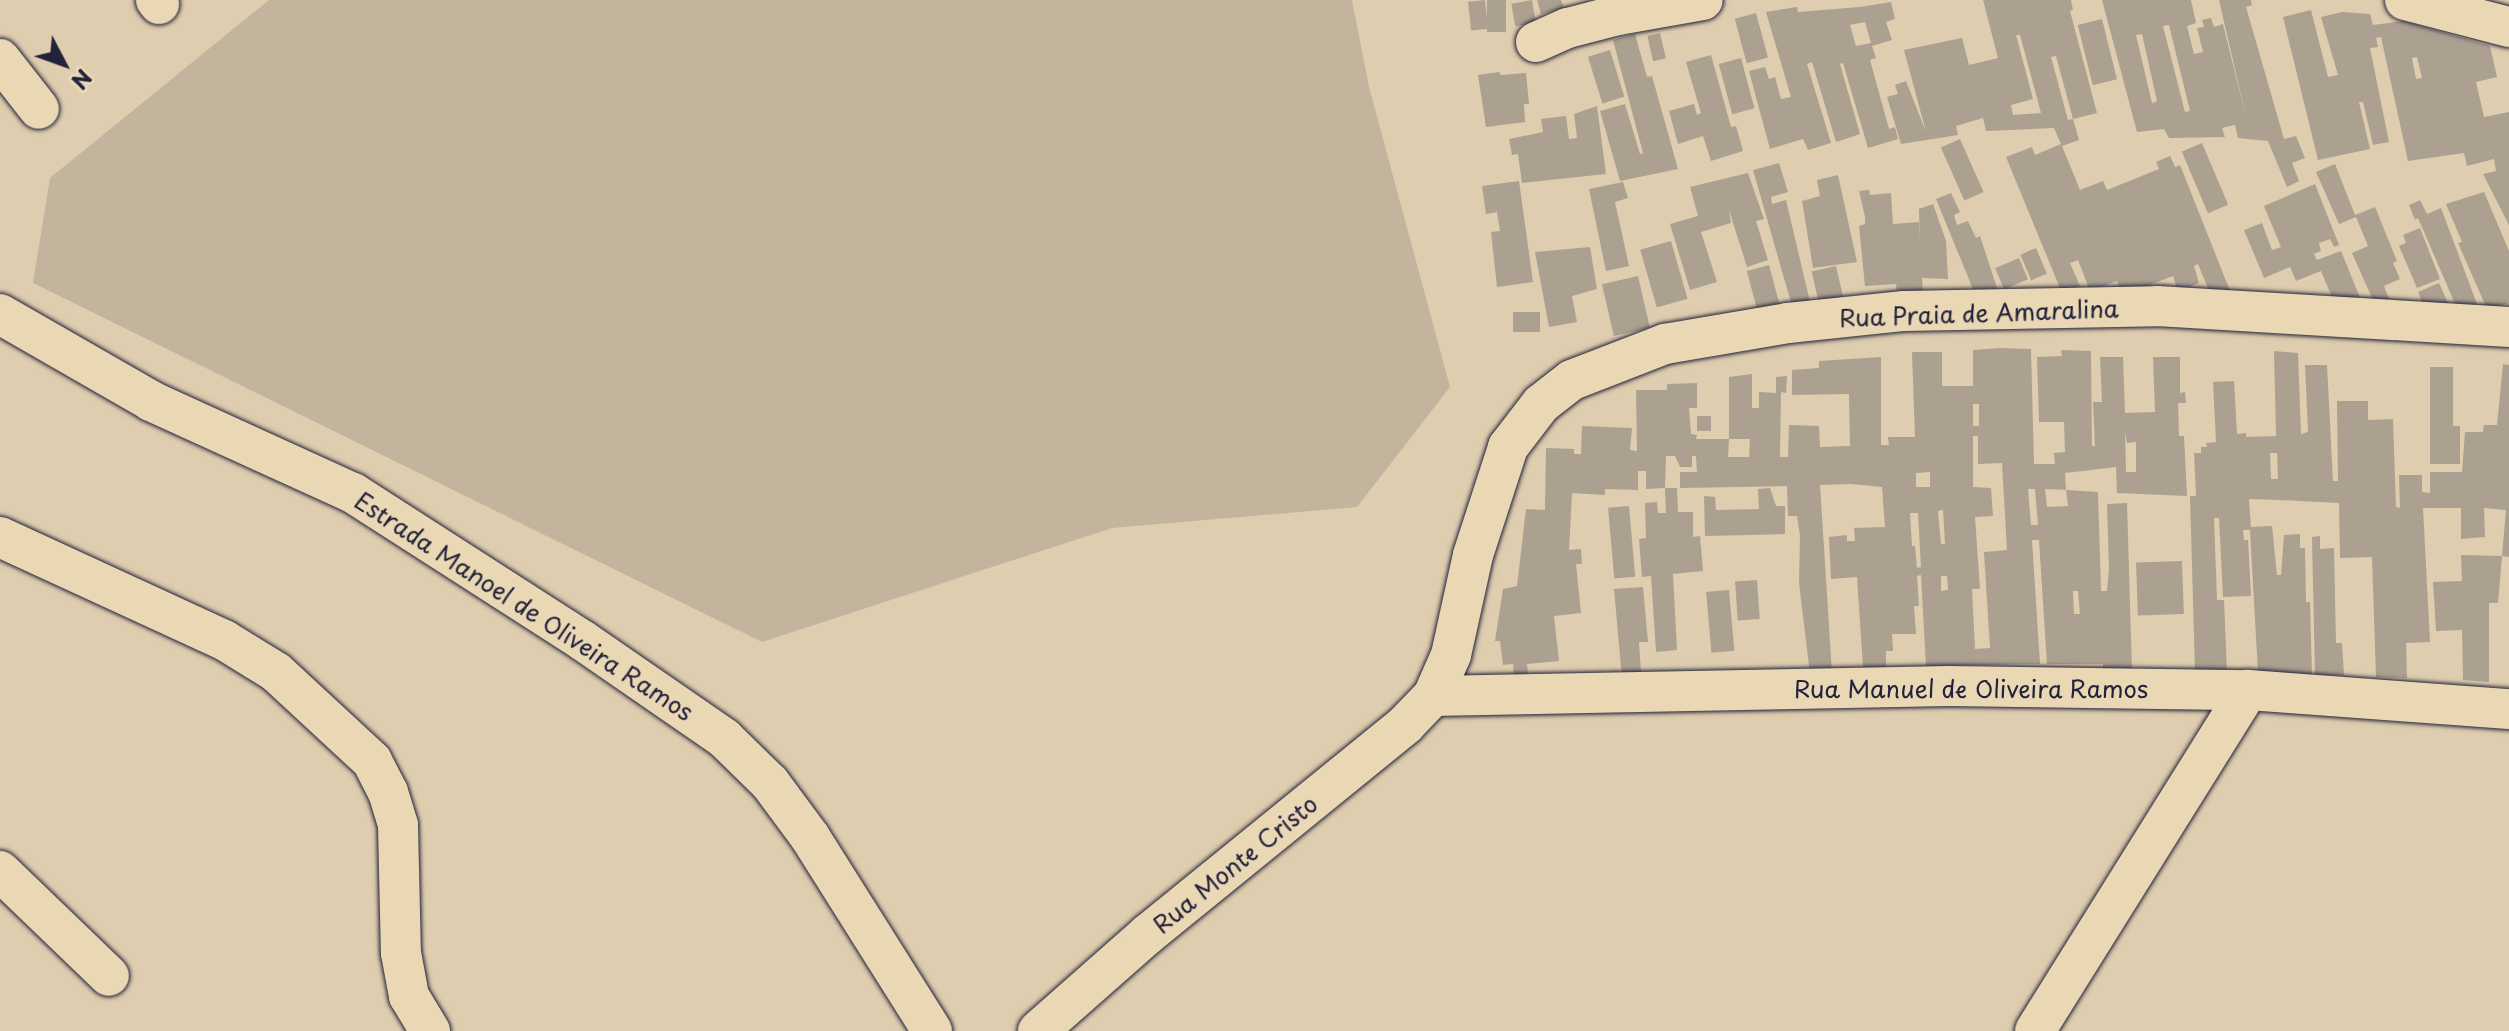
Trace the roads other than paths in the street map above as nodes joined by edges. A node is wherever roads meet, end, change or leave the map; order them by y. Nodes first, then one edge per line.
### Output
1 (1703, 0) edge
2 (2405, 0) edge
3 (2509, 27) edge
4 (1536, 42) dead end
5 (0, 59) edge
6 (39, 109) dead end
7 (0, 314) edge
8 (2509, 327) edge
9 (0, 537) edge
10 (2248, 690) junction
11 (1433, 696) junction
12 (2509, 709) edge
13 (0, 871) edge
14 (109, 976) dead end
15 (430, 1031) edge
16 (932, 1031) edge
17 (1038, 1031) edge
18 (2035, 1031) edge

1 - 4 street
2 - 3 street
5 - 6 street
7 - 16 street, Estrada Manoel de Oliveira Ramos
8 - 11 street, Rua Praia de Amaralina
9 - 15 street
10 - 11 street, Rua Manuel de Oliveira Ramos
10 - 12 street, Rua Manuel de Oliveira Ramos
10 - 18 street
11 - 17 street, Rua Monte Cristo
13 - 14 street

